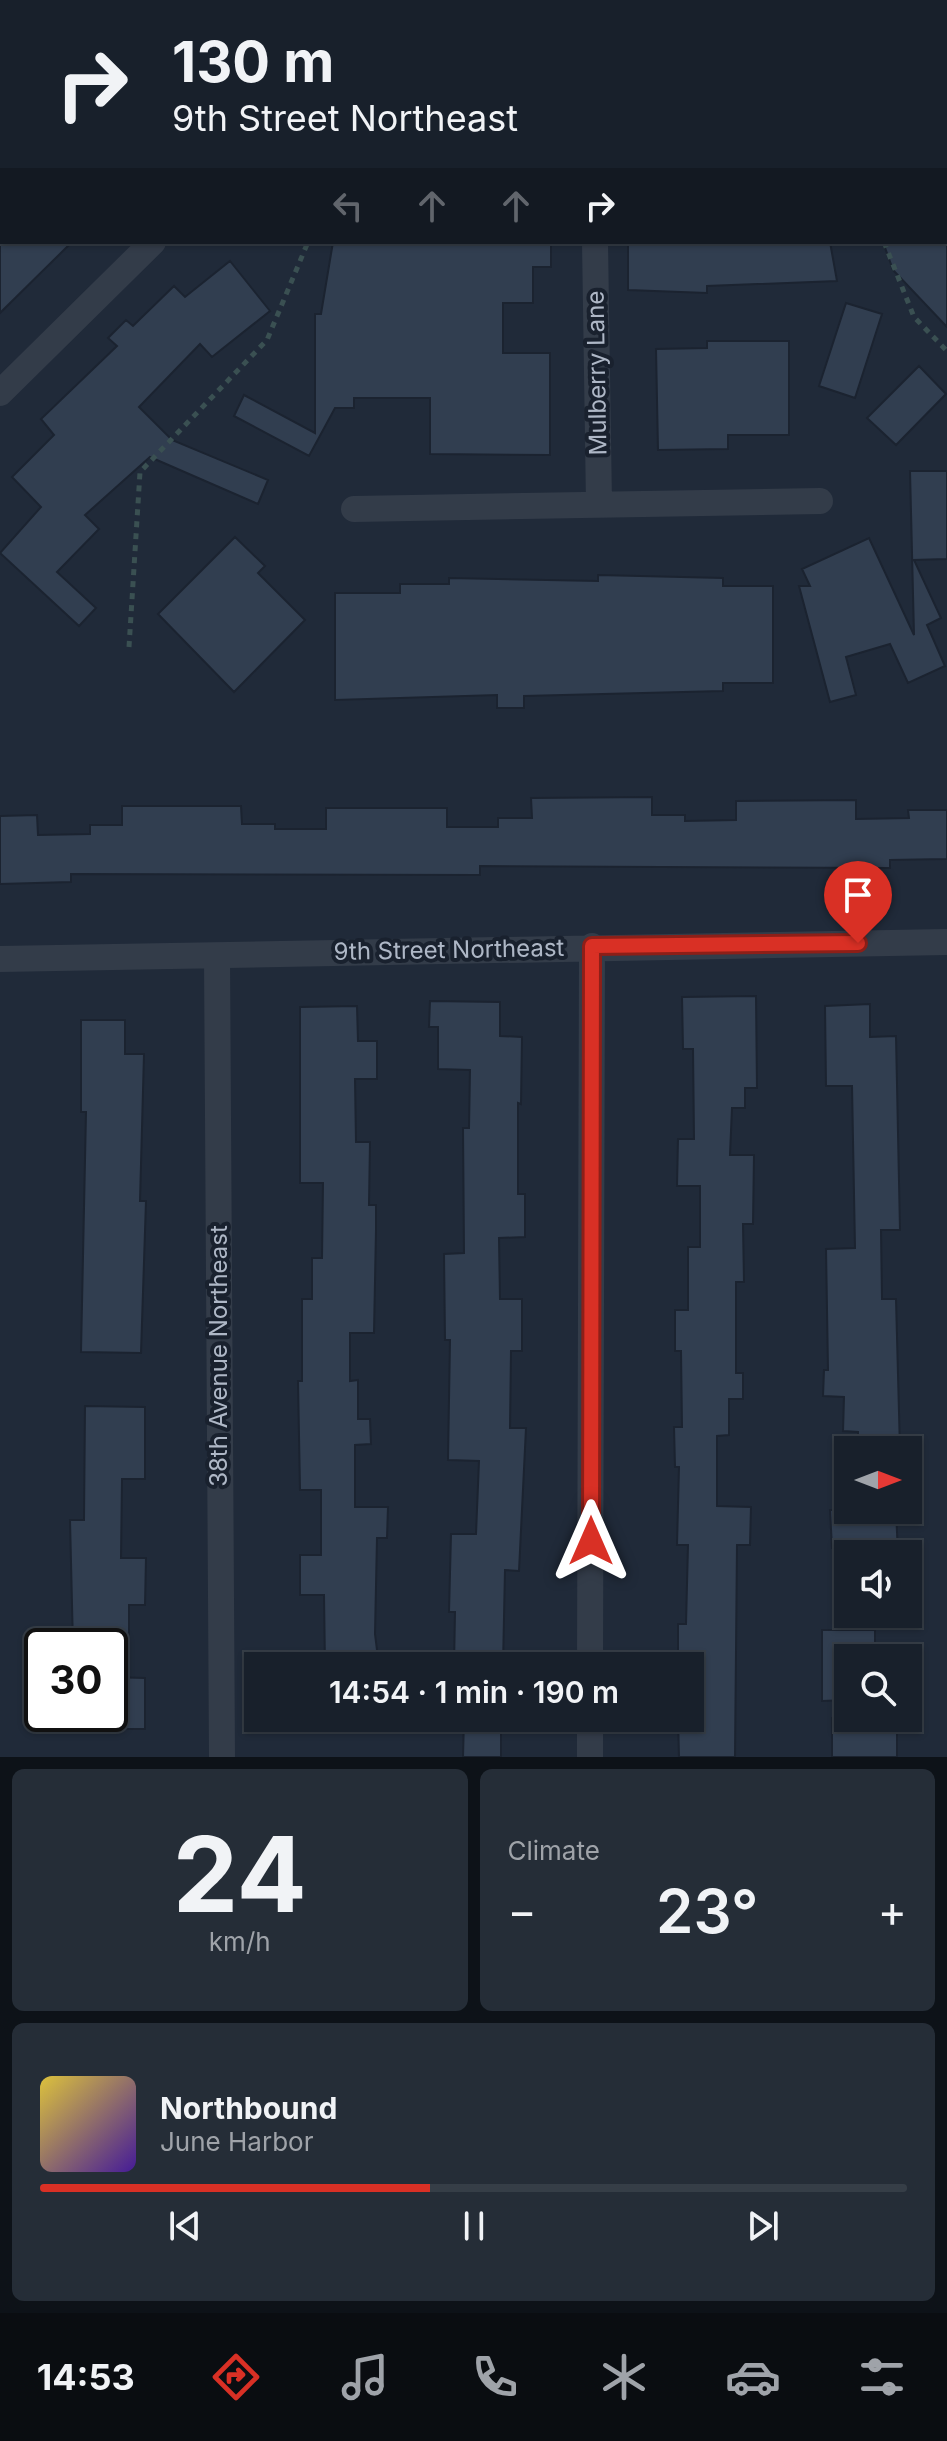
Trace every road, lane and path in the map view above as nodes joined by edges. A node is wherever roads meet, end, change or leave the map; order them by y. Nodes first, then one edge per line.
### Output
1 (151, 244) edge
2 (307, 244) edge
3 (595, 244) edge
4 (885, 244) edge
5 (947, 351) edge
6 (0, 393) edge
7 (820, 501) dead end
8 (599, 504) junction
9 (354, 509) dead end
10 (129, 647) dead end
11 (947, 942) edge
12 (592, 946) junction
13 (217, 956) junction
14 (0, 959) edge
15 (590, 1652) edge
16 (590, 1732) edge
17 (222, 1757) edge
18 (590, 1757) edge

1 - 6 street
2 - 10 path
3 - 8 street, Mulberry Lane
4 - 5 path
7 - 8 street
8 - 9 street
11 - 12 street, 9th Street Northeast
12 - 13 street, 9th Street Northeast
12 - 15 street
13 - 14 street, 9th Street Northeast
13 - 17 street, 38th Avenue Northeast
16 - 18 street

